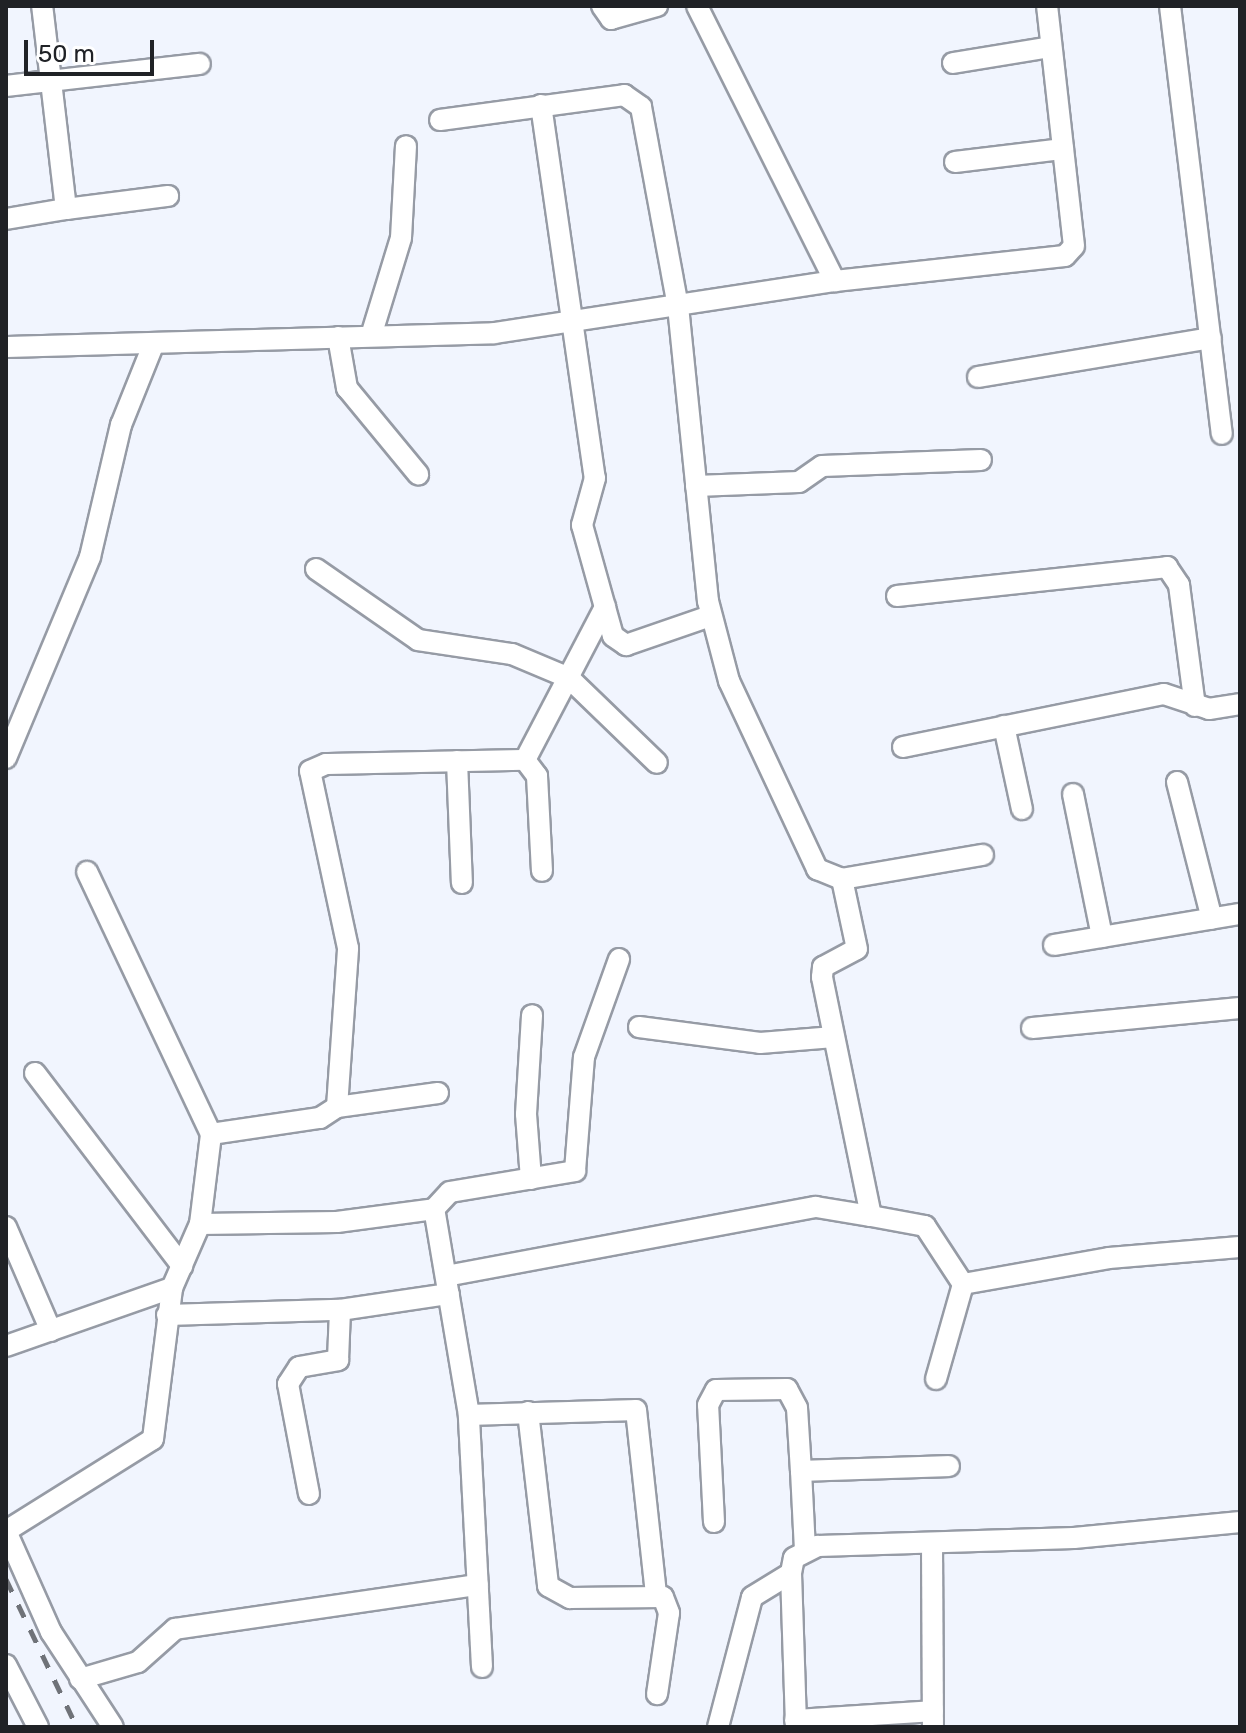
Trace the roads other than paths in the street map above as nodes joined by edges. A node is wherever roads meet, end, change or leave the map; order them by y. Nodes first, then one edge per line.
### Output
1 (42, 6) edge
2 (602, 6) edge
3 (657, 6) edge
4 (697, 6) edge
5 (1047, 6) edge
6 (1170, 6) edge
7 (1051, 47) junction
8 (953, 63) dead end
9 (200, 64) dead end
10 (51, 79) junction
11 (6, 86) edge
12 (541, 105) junction
13 (440, 120) dead end
14 (406, 146) dead end
15 (1063, 149) junction
16 (955, 162) dead end
17 (168, 196) dead end
18 (66, 209) junction
19 (6, 219) edge
20 (835, 281) junction
21 (678, 306) junction
22 (573, 322) junction
23 (371, 336) junction
24 (338, 337) junction
25 (1211, 338) junction
26 (154, 343) junction
27 (6, 347) edge
28 (978, 377) dead end
29 (1222, 434) dead end
30 (981, 460) dead end
31 (418, 474) dead end
32 (696, 486) junction
33 (316, 569) dead end
34 (897, 596) dead end
35 (605, 607) junction
36 (710, 616) junction
37 (569, 678) junction
38 (1240, 704) edge
39 (1195, 706) junction
40 (1004, 726) junction
41 (903, 747) dead end
42 (6, 758) edge
43 (525, 760) junction
44 (457, 761) junction
45 (657, 763) dead end
46 (1177, 782) dead end
47 (1073, 794) dead end
48 (1022, 809) dead end
49 (983, 855) dead end
50 (542, 871) dead end
51 (87, 872) dead end
52 (842, 879) junction
53 (462, 883) dead end
54 (1240, 914) edge
55 (1212, 919) junction
56 (1102, 937) junction
57 (1054, 945) dead end
58 (619, 959) dead end
59 (1240, 1008) edge
60 (532, 1015) dead end
61 (639, 1027) dead end
62 (1032, 1028) dead end
63 (834, 1037) junction
64 (35, 1073) dead end
65 (438, 1093) dead end
66 (337, 1107) junction
67 (211, 1134) junction
68 (531, 1179) junction
69 (434, 1209) junction
70 (871, 1216) junction
71 (200, 1224) junction
72 (6, 1227) edge
73 (1240, 1247) edge
74 (182, 1266) junction
75 (963, 1284) junction
76 (448, 1285) junction
77 (172, 1288) junction
78 (340, 1310) junction
79 (167, 1315) junction
80 (51, 1331) junction
81 (6, 1346) edge
82 (936, 1379) dead end
83 (528, 1412) junction
84 (469, 1415) junction
85 (949, 1466) dead end
86 (801, 1471) junction
87 (309, 1494) dead end
88 (714, 1522) dead end
89 (1240, 1522) edge
90 (6, 1531) edge
91 (932, 1544) junction
92 (805, 1550) junction
93 (791, 1573) junction
94 (478, 1585) junction
95 (656, 1595) junction
96 (6, 1665) edge
97 (482, 1667) dead end
98 (80, 1679) junction
99 (657, 1694) dead end
100 (933, 1719) edge
101 (796, 1724) edge
102 (38, 1727) edge
103 (113, 1727) edge
104 (718, 1727) edge

1 - 10 street
2 - 3 street
4 - 20 street
5 - 7 street
6 - 25 street
7 - 8 street
7 - 15 street
9 - 10 street
10 - 11 street
10 - 18 street
12 - 13 street
12 - 21 street
12 - 22 street
14 - 23 street
15 - 16 street
15 - 20 street
17 - 18 street
18 - 19 street
20 - 21 street
21 - 22 street
21 - 32 street
22 - 23 street
22 - 35 street
23 - 24 street
24 - 26 street
24 - 31 street
25 - 28 street
25 - 29 street
26 - 27 street
26 - 42 street
30 - 32 street
32 - 36 street
33 - 37 street
34 - 39 street
35 - 36 street
35 - 37 street
36 - 52 street
37 - 43 street
37 - 45 street
38 - 39 street
39 - 40 street
40 - 41 street
40 - 48 street
43 - 44 street
43 - 50 street
44 - 53 street
44 - 66 street
46 - 55 street
47 - 56 street
49 - 52 street
51 - 67 street
52 - 63 street
54 - 55 street
55 - 56 street
56 - 57 street
58 - 68 street
59 - 62 street
60 - 68 street
61 - 63 street
63 - 70 street
64 - 74 street
65 - 66 street
66 - 67 street
67 - 71 street
68 - 69 street
69 - 71 street
69 - 76 street
70 - 75 street
70 - 76 street
71 - 74 street
72 - 80 street
73 - 75 street
74 - 77 street
75 - 82 street
76 - 78 street
76 - 84 street
77 - 79 street
77 - 80 street
78 - 79 street
78 - 87 street
79 - 90 street
80 - 81 street
83 - 84 street
83 - 95 street
83 - 95 street
84 - 94 street
85 - 86 street
86 - 88 street
86 - 92 street
89 - 91 street
90 - 98 street
91 - 92 street
91 - 100 street
92 - 93 street
93 - 101 street
93 - 104 street
94 - 97 street
94 - 98 street
95 - 99 street
96 - 102 street
98 - 103 street
100 - 101 street

